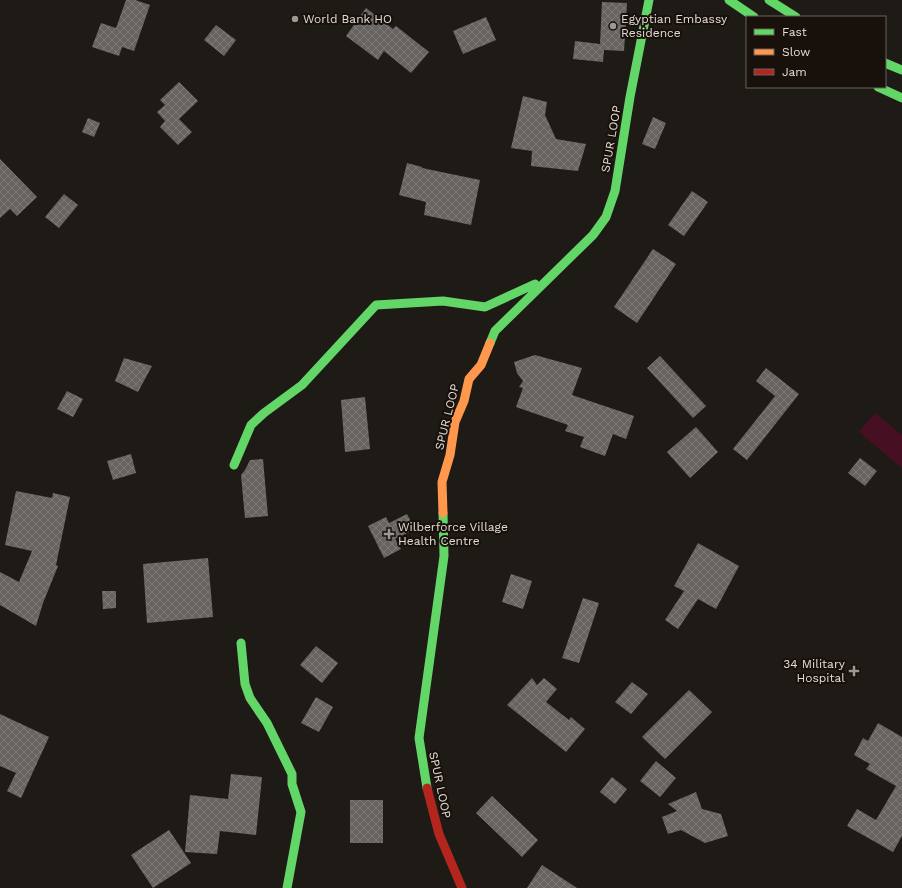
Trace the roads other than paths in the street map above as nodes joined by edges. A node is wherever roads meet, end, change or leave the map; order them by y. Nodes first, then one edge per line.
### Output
1 (649, 0) edge
2 (729, 0) edge
3 (769, 0) edge
4 (753, 16) edge
5 (794, 16) edge
6 (886, 63) edge
7 (902, 70) edge
8 (880, 88) edge
9 (902, 98) edge
10 (547, 279) junction
11 (234, 465) dead end
12 (241, 643) dead end
13 (287, 888) edge
14 (462, 888) edge

1 - 10 street, SPUR LOOP
2 - 4 street
3 - 5 street
6 - 7 street
8 - 9 street
10 - 11 street
10 - 14 street, SPUR LOOP
12 - 13 street

